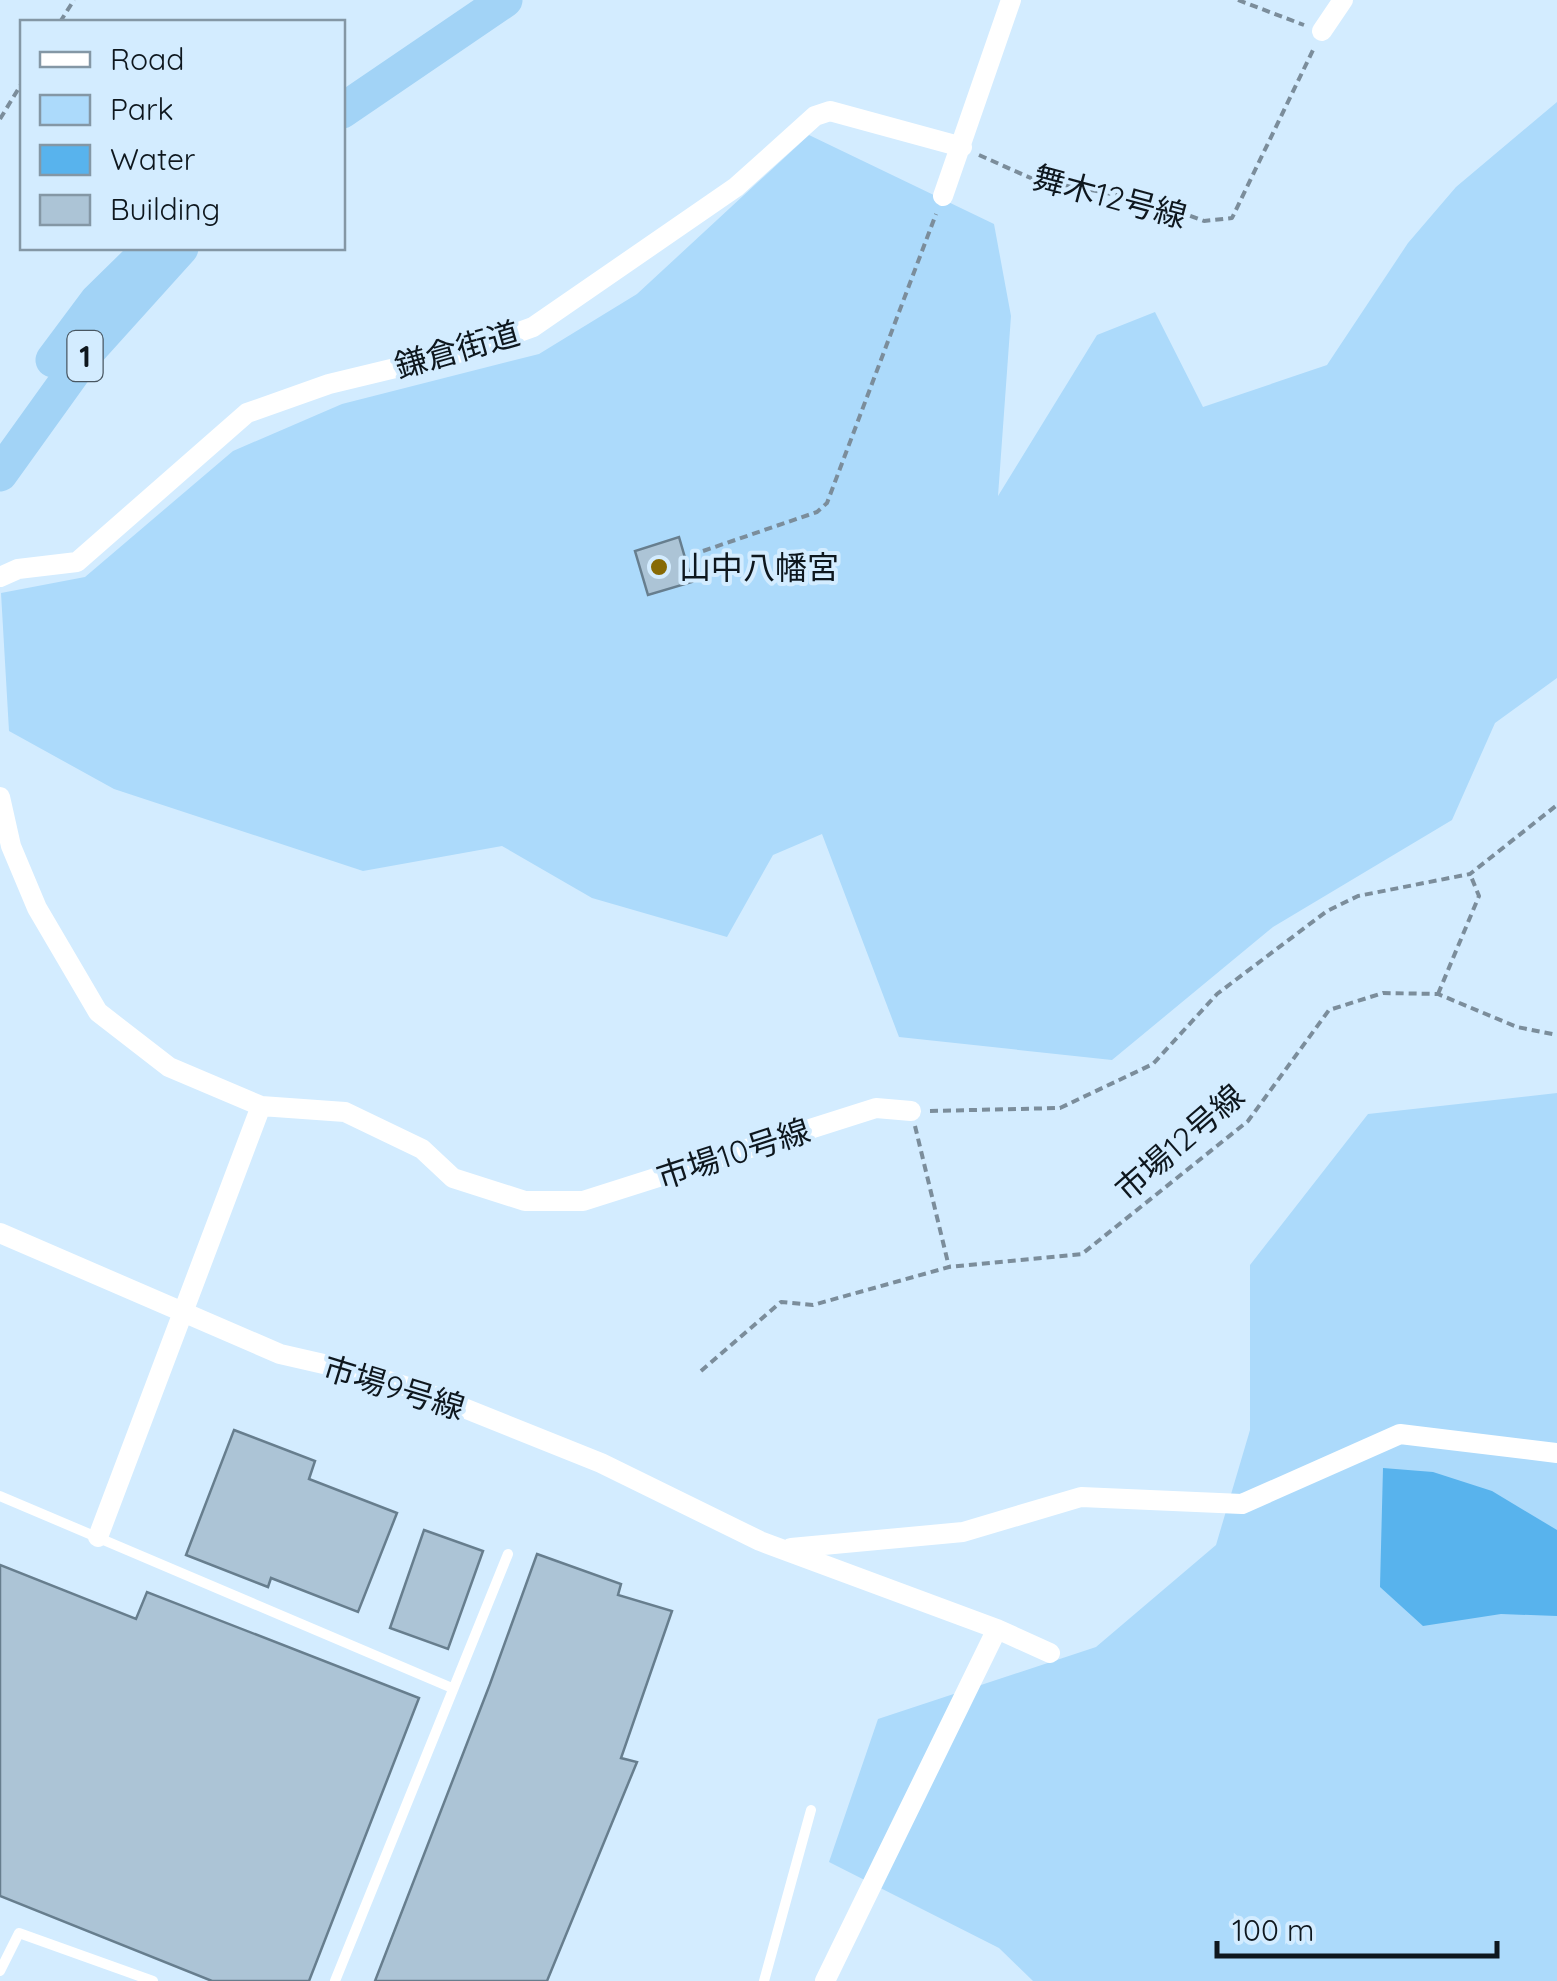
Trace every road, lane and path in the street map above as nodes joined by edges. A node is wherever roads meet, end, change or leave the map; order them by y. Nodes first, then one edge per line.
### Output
1 (466, 0) edge
2 (506, 0) edge
3 (1011, 0) edge
4 (1238, 0) edge
5 (1343, 0) edge
6 (1322, 31) junction
7 (345, 82) edge
8 (20, 86) edge
9 (345, 109) edge
10 (0, 119) edge
11 (962, 147) junction
12 (943, 196) joint
13 (149, 250) edge
14 (180, 250) edge
15 (0, 433) edge
16 (0, 474) edge
17 (703, 551) dead end
18 (0, 577) edge
19 (0, 797) edge
20 (1557, 805) edge
21 (1470, 874) junction
22 (1438, 994) junction
23 (1557, 1035) edge
24 (261, 1106) junction
25 (911, 1111) junction
26 (0, 1232) edge
27 (949, 1268) junction
28 (182, 1310) junction
29 (701, 1371) dead end
30 (1557, 1453) edge
31 (0, 1496) edge
32 (98, 1537) junction
33 (784, 1548) junction
34 (508, 1554) dead end
35 (997, 1629) junction
36 (1050, 1653) dead end
37 (452, 1688) junction
38 (811, 1810) dead end
39 (0, 1971) edge
40 (153, 1981) edge
41 (335, 1981) edge
42 (764, 1981) edge
43 (826, 1981) edge

1 - 7 highway
2 - 9 highway
3 - 11 street
4 - 6 path
5 - 6 street
6 - 11 path, 舞木12号線
8 - 10 path
11 - 12 street
11 - 18 street, 鎌倉街道
12 - 17 path
13 - 15 highway, 1
14 - 16 highway, 1
19 - 24 street, 市場10号線
20 - 21 path
21 - 22 path
21 - 25 path
22 - 23 path, 市場12号線
22 - 27 path, 市場12号線
24 - 25 street, 市場10号線
24 - 28 street
25 - 27 path
26 - 28 street, 市場9号線
27 - 29 path, 市場12号線
28 - 32 street
28 - 33 street, 市場9号線
30 - 33 street
31 - 32 lane
32 - 37 lane
33 - 35 street, 市場9号線
34 - 37 lane
35 - 36 street, 市場9号線
35 - 43 street
37 - 41 lane
38 - 42 lane
39 - 40 lane

